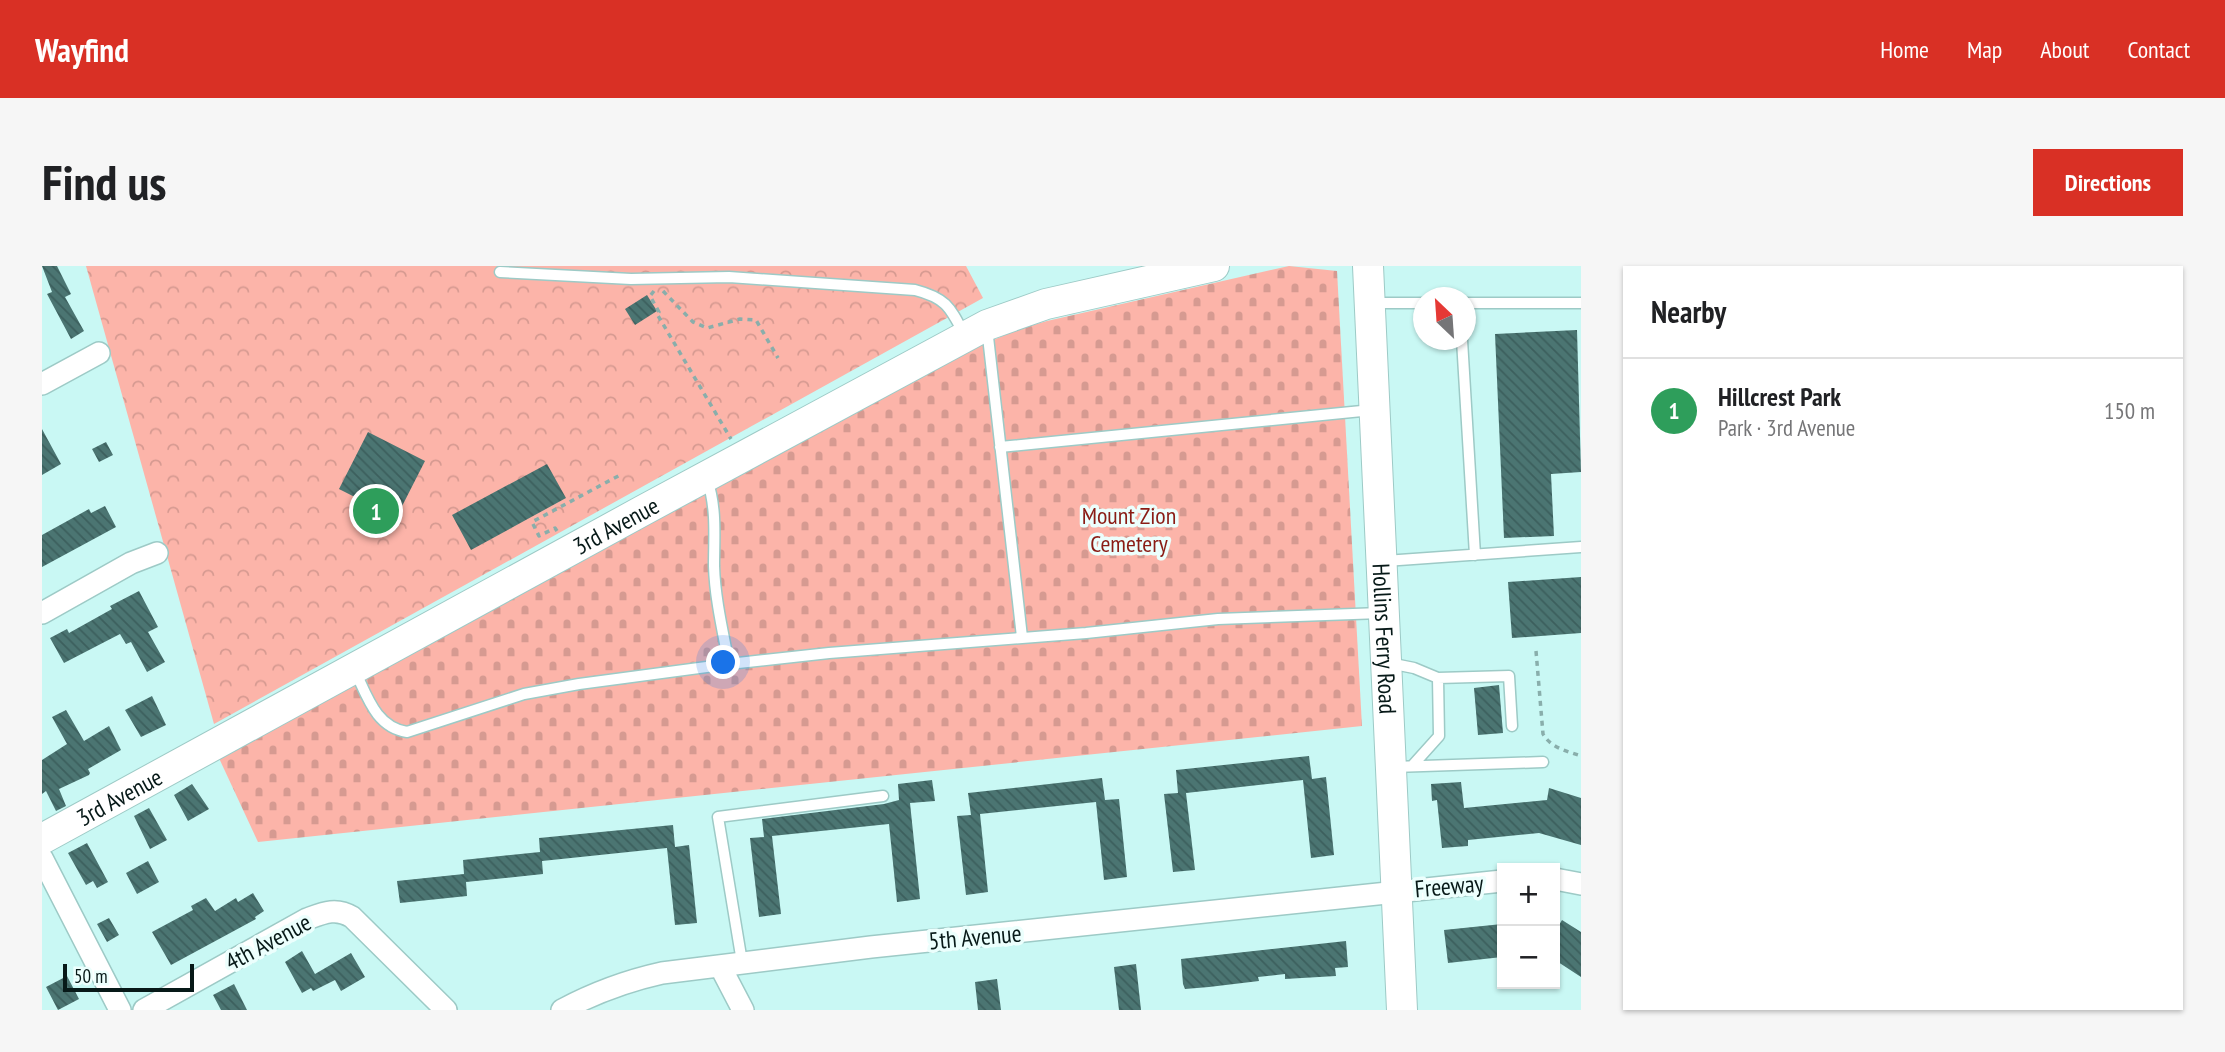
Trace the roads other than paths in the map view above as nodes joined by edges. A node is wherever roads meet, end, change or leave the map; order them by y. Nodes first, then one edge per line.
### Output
1 (1213, 266) edge
2 (1368, 266) edge
3 (500, 272) dead end
4 (1370, 303) junction
5 (1413, 303) edge
6 (1476, 303) edge
7 (1581, 303) edge
8 (976, 331) junction
9 (1463, 350) edge
10 (99, 353) dead end
11 (42, 384) edge
12 (1375, 409) junction
13 (1000, 447) junction
14 (707, 477) junction
15 (1581, 547) edge
16 (157, 553) dead end
17 (1475, 555) junction
18 (1382, 561) junction
19 (42, 613) edge
20 (1384, 613) junction
21 (1022, 637) junction
22 (1386, 663) junction
23 (729, 664) junction
24 (354, 669) junction
25 (1438, 677) junction
26 (1512, 726) dead end
27 (1543, 762) dead end
28 (1401, 767) junction
29 (883, 796) dead end
30 (42, 839) edge
31 (42, 859) edge
32 (1560, 880) edge
33 (1497, 881) edge
34 (1581, 884) edge
35 (1396, 891) junction
36 (742, 962) junction
37 (720, 966) junction
38 (120, 1010) edge
39 (144, 1010) edge
40 (446, 1010) edge
41 (562, 1010) edge
42 (743, 1010) edge
43 (1402, 1010) edge

1 - 8 street, 3rd Avenue
2 - 4 street, Hollins Ferry Road
3 - 8 lane
4 - 5 lane
4 - 12 street, Hollins Ferry Road
6 - 7 lane
8 - 13 lane
8 - 14 street, 3rd Avenue
9 - 17 lane
10 - 11 street
12 - 13 lane
12 - 18 street, Hollins Ferry Road
13 - 21 lane
14 - 23 lane
14 - 24 street, 3rd Avenue
15 - 17 lane
16 - 19 street
17 - 18 lane
18 - 20 street, Hollins Ferry Road
20 - 21 lane
20 - 22 street, Hollins Ferry Road
21 - 23 lane
22 - 25 lane
22 - 28 street, Hollins Ferry Road
23 - 24 lane
24 - 30 street, 3rd Avenue
25 - 26 lane
25 - 28 lane
27 - 28 lane
28 - 35 street, Hollins Ferry Road
29 - 36 lane
31 - 38 street
32 - 34 street
33 - 35 street, Freeway
35 - 36 street, 5th Avenue
35 - 43 street, Hollins Ferry Road
36 - 37 street, 5th Avenue
37 - 41 street, 5th Avenue
37 - 42 street
39 - 40 street, 4th Avenue

